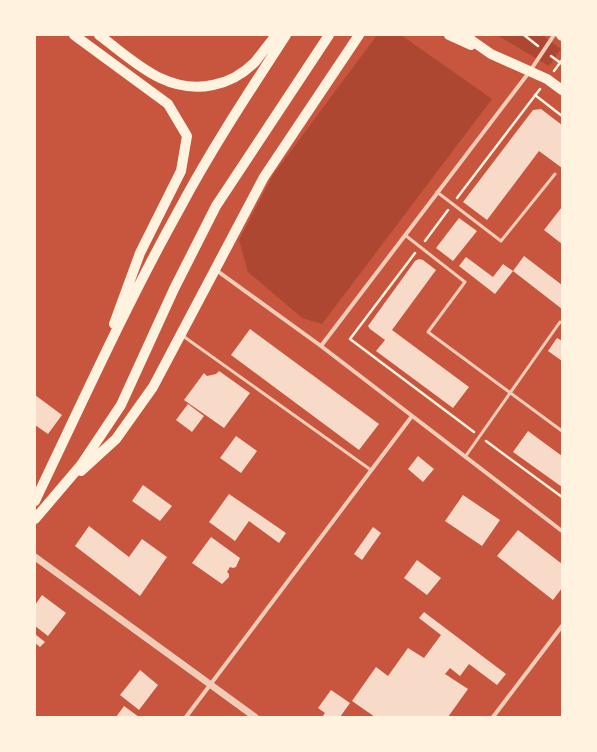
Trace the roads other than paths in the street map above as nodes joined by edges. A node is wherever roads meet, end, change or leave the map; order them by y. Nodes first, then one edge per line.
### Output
1 (74, 35) edge
2 (99, 35) edge
3 (276, 35) edge
4 (286, 35) edge
5 (329, 35) edge
6 (359, 35) edge
7 (449, 35) edge
8 (464, 35) edge
9 (554, 35) edge
10 (491, 54) junction
11 (530, 71) junction
12 (562, 90) edge
13 (555, 174) dead end
14 (437, 192) junction
15 (405, 235) junction
16 (216, 269) junction
17 (562, 323) edge
18 (182, 335) junction
19 (321, 346) junction
20 (103, 356) junction
21 (510, 393) junction
22 (412, 416) junction
23 (562, 431) edge
24 (465, 457) junction
25 (371, 470) junction
26 (59, 491) junction
27 (35, 501) edge
28 (35, 519) edge
29 (562, 531) edge
30 (35, 557) edge
31 (562, 626) edge
32 (210, 685) junction
33 (186, 717) edge
34 (255, 717) edge
35 (493, 717) edge

1 - 20 main road
2 - 3 main road
4 - 20 main road
5 - 26 main road
6 - 16 main road
7 - 10 main road
8 - 10 main road
9 - 11 street
10 - 11 main road
11 - 12 main road
11 - 14 street
13 - 14 lane
14 - 15 street
15 - 19 street
15 - 21 lane
16 - 18 main road
16 - 19 street
17 - 21 lane
18 - 25 lane
18 - 26 main road
19 - 22 street
20 - 27 main road
21 - 23 lane
21 - 24 lane
22 - 24 street
22 - 25 street
24 - 29 street
25 - 32 street
26 - 28 main road
30 - 32 street
31 - 35 street
32 - 33 street
32 - 34 street

